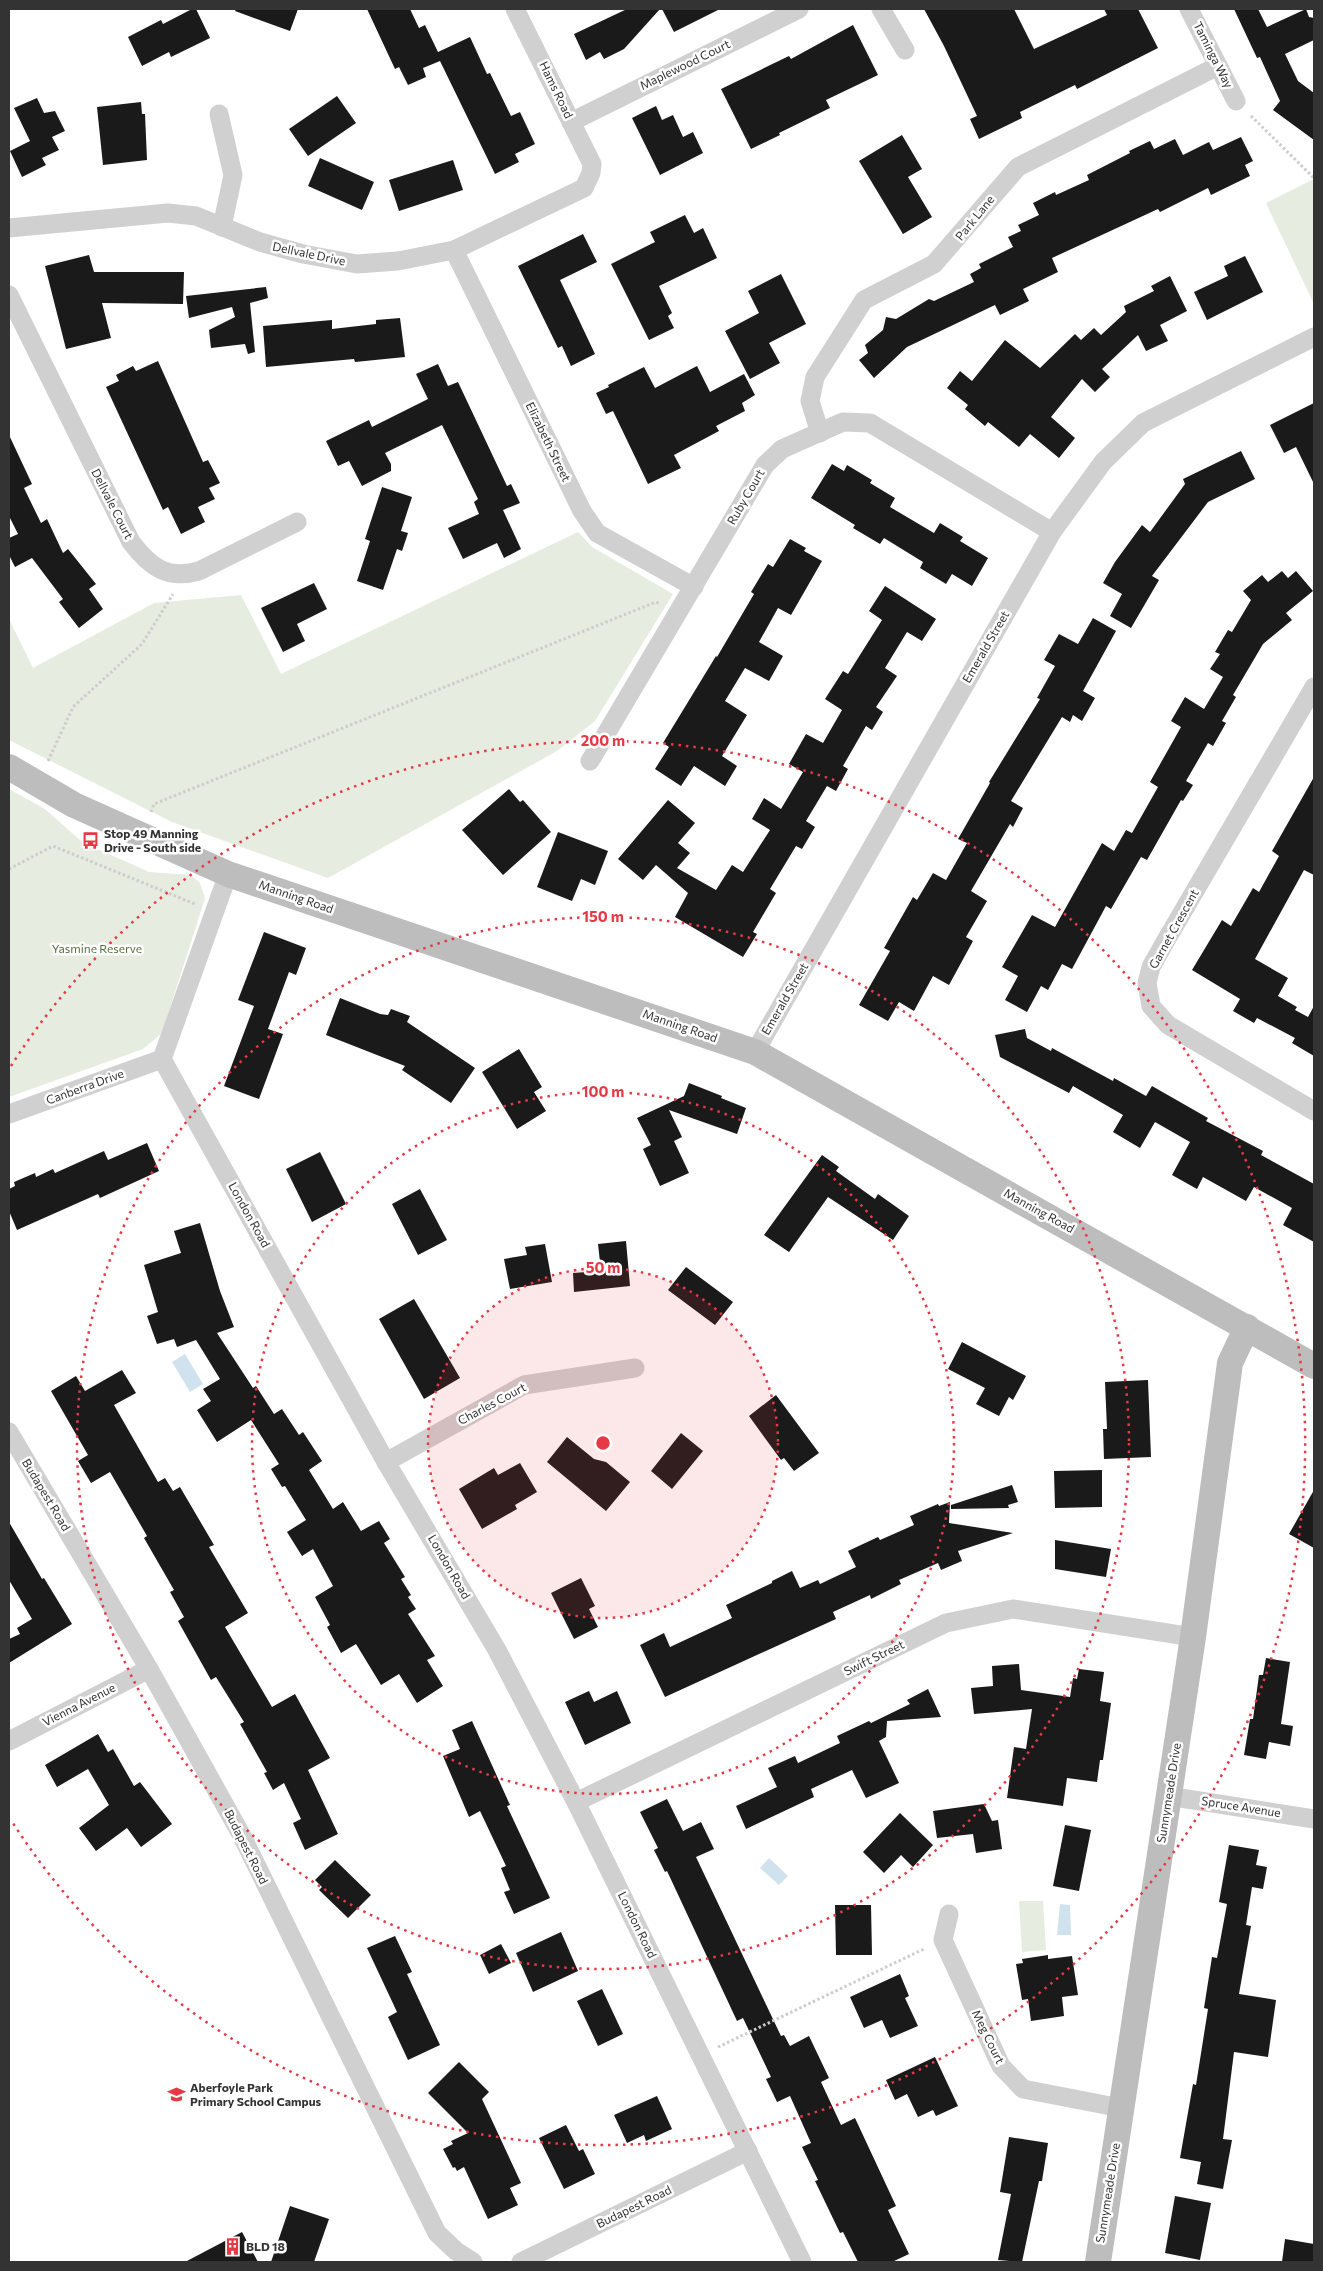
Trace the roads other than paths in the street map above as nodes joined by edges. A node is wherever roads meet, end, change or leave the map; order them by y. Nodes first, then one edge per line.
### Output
1 (515, 9) edge
2 (799, 9) edge
3 (881, 9) edge
4 (1189, 9) edge
5 (905, 50) dead end
6 (1218, 66) junction
7 (1236, 101) road end
8 (219, 114) dead end
9 (571, 122) junction
10 (591, 173) joint
11 (222, 227) junction
12 (9, 228) edge
13 (454, 250) junction
14 (9, 295) edge
15 (1314, 338) edge
16 (820, 433) junction
17 (297, 522) dead end
18 (1052, 532) junction
19 (694, 587) junction
20 (1314, 687) edge
21 (590, 761) dead end
22 (9, 768) edge
23 (228, 874) junction
24 (755, 1052) junction
25 (162, 1059) junction
26 (1314, 1111) edge
27 (9, 1114) edge
28 (1247, 1327) junction
29 (1314, 1366) edge
30 (635, 1368) dead end
31 (9, 1432) edge
32 (386, 1462) junction
33 (1193, 1637) junction
34 (149, 1669) junction
35 (9, 1741) edge
36 (1168, 1796) junction
37 (576, 1802) junction
38 (1314, 1818) edge
39 (949, 1914) dead end
40 (1121, 2108) junction
41 (748, 2151) junction
42 (473, 2262) edge
43 (521, 2262) edge
44 (802, 2262) edge
45 (1098, 2262) edge

1 - 9 street, Hams Road
2 - 9 street, Maplewood Court
3 - 5 street
4 - 6 street, Taminga Way
6 - 7 street, Taminga Way
6 - 16 street, Park Lane
8 - 11 street
9 - 10 street, Hams Road
10 - 13 street, Dellvale Drive
11 - 12 street, Dellvale Drive
11 - 13 street, Dellvale Drive
13 - 19 street, Elizabeth Street
14 - 17 street, Dellvale Court
15 - 18 street, Emerald Street
16 - 18 street, Ruby Court
16 - 19 street, Ruby Court
18 - 24 street, Emerald Street
19 - 21 street, Ruby Court
20 - 26 street, Garnet Crescent
22 - 23 street, Manning Road
23 - 24 street, Manning Road
23 - 25 street
24 - 28 street, Manning Road
25 - 27 street, Canberra Drive
25 - 32 street, London Road
28 - 29 street, Manning Road
28 - 33 street, Sunnymeade Drive
30 - 32 street, Charles Court
31 - 34 street, Budapest Road
32 - 37 street, London Road
33 - 36 street, Sunnymeade Drive
33 - 37 street, Swift Street
34 - 35 street, Vienna Avenue
34 - 42 street, Budapest Road
36 - 38 street, Spruce Avenue
36 - 40 street, Sunnymeade Drive
37 - 41 street, London Road
39 - 40 street, Meg Court
40 - 45 street, Sunnymeade Drive
41 - 43 street, Budapest Road
41 - 44 street, London Road

